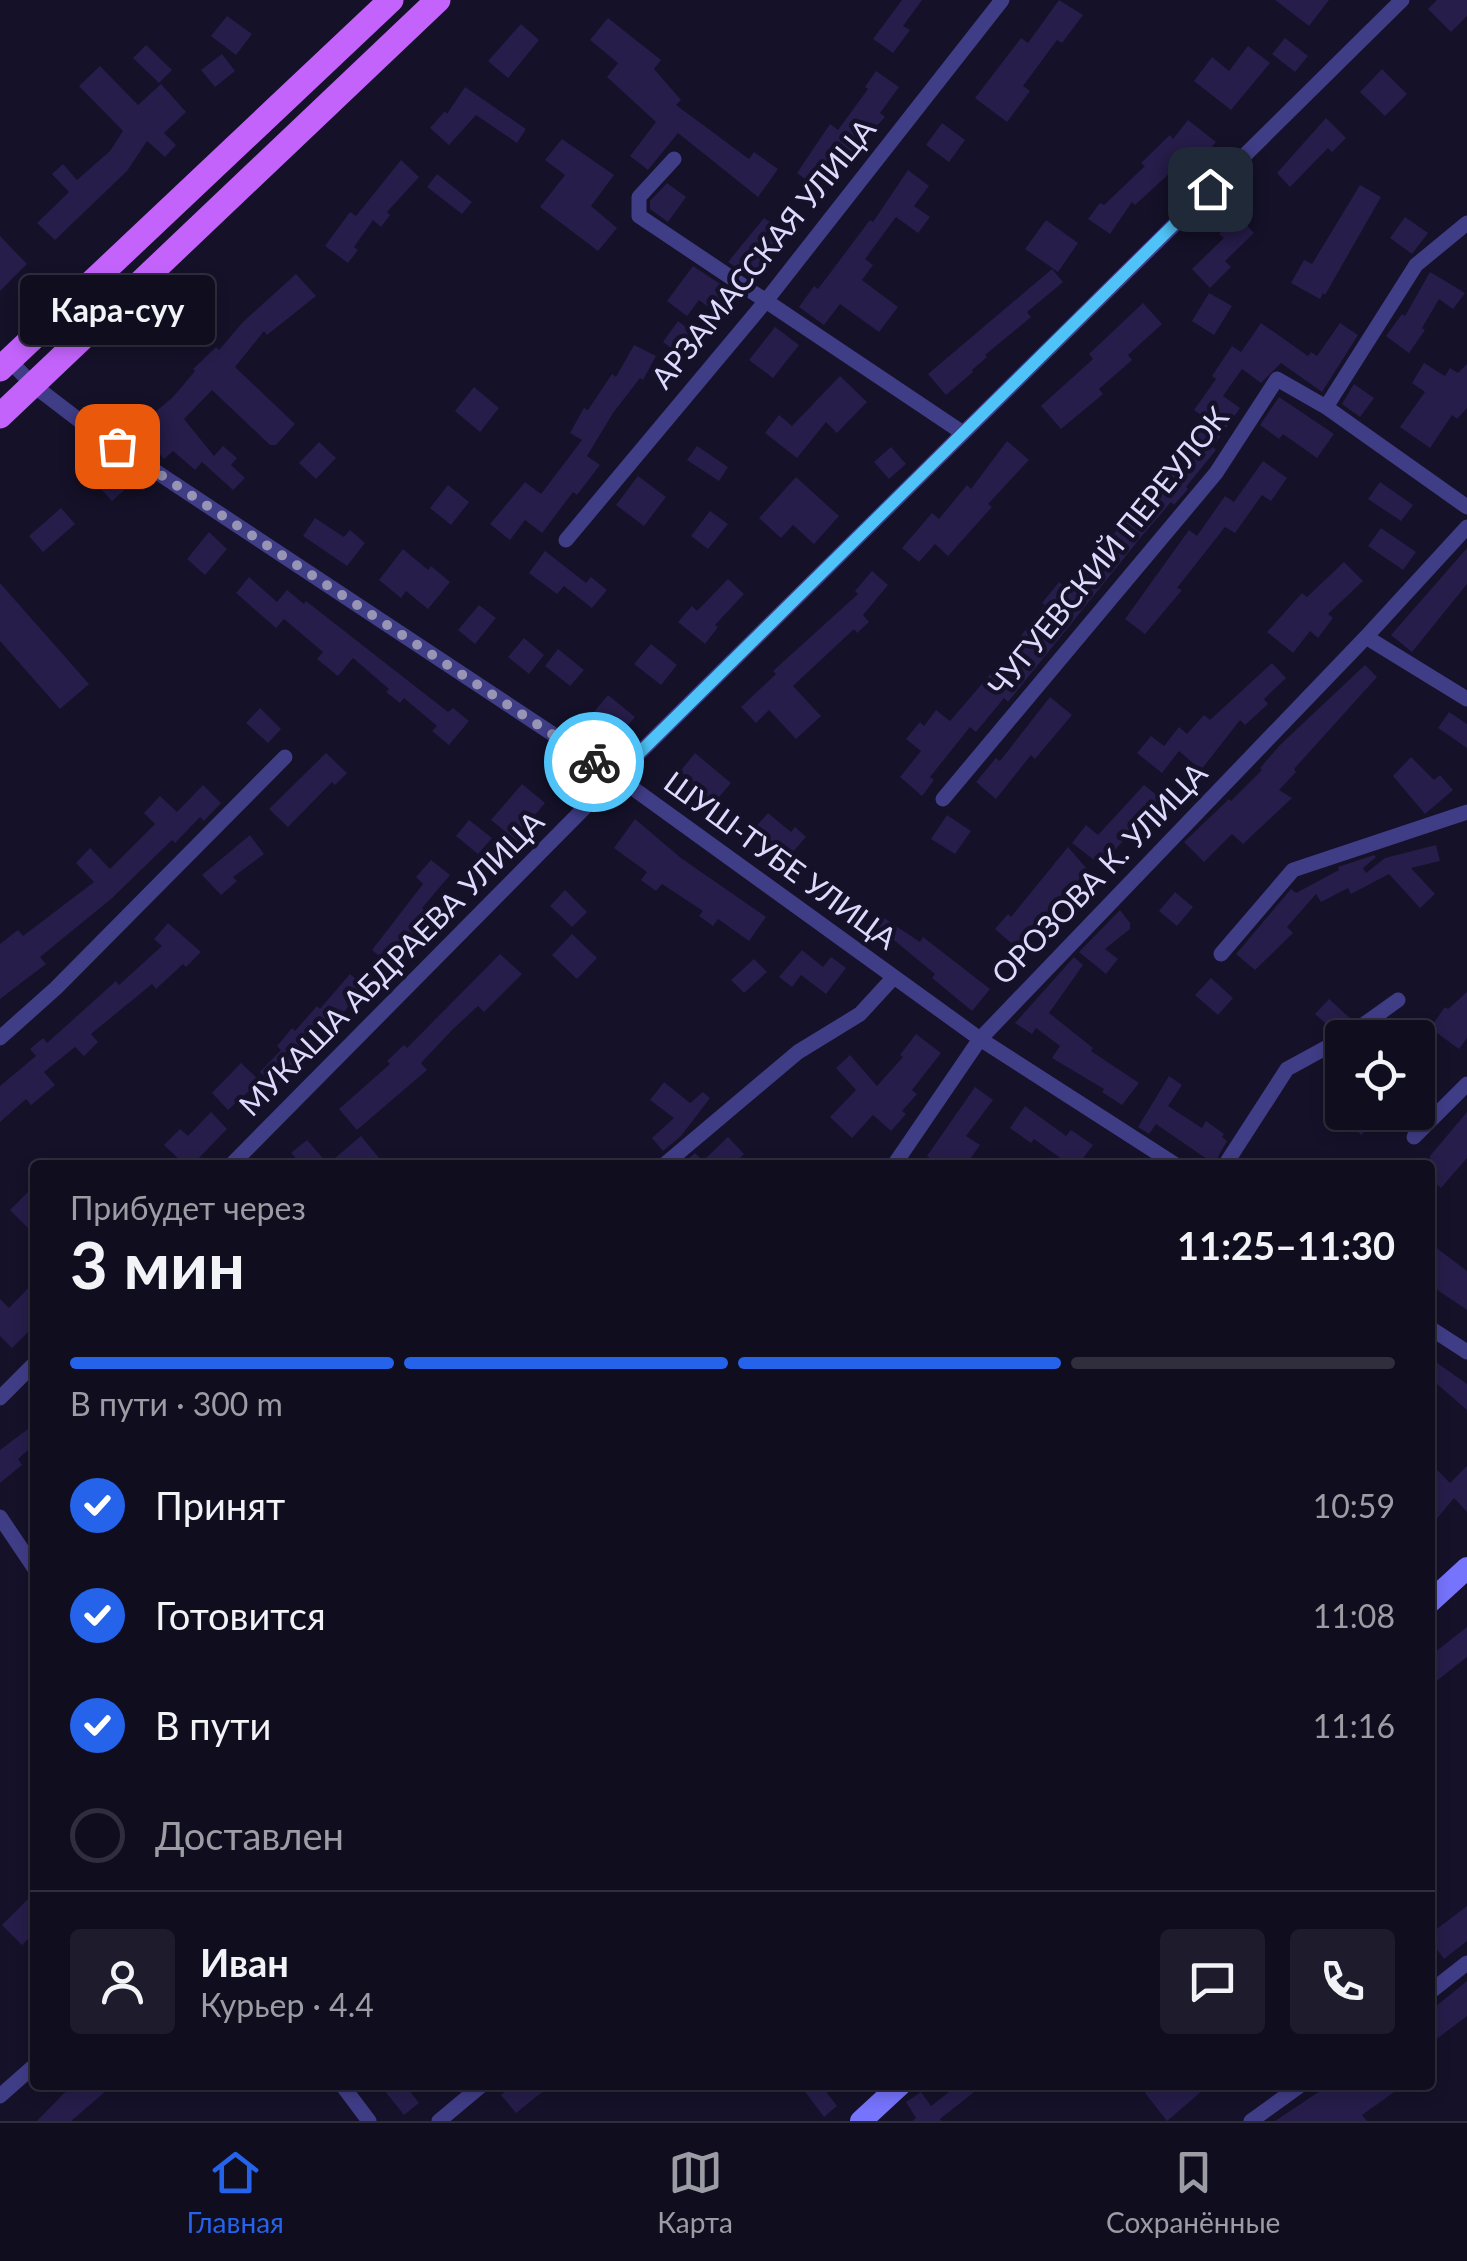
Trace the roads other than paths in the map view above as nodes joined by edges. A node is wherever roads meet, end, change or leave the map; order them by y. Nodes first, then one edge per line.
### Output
1 (391, 0) edge
2 (438, 0) edge
3 (1002, 0) edge
4 (1402, 0) edge
5 (674, 159) dead end
6 (1467, 224) edge
7 (764, 302) junction
8 (5, 365) edge
9 (33, 386) junction
10 (1326, 407) junction
11 (0, 416) edge
12 (963, 432) junction
13 (1467, 507) edge
14 (1467, 527) edge
15 (566, 540) dead end
16 (1366, 637) junction
17 (1467, 699) edge
18 (285, 757) dead end
19 (616, 776) junction
20 (943, 799) dead end
21 (1467, 812) edge
22 (1221, 954) dead end
23 (894, 977) junction
24 (1398, 1000) dead end
25 (1370, 1020) edge
26 (0, 1038) edge
27 (980, 1039) junction
28 (1325, 1048) edge
29 (1467, 1084) edge
30 (1414, 1138) dead end
31 (236, 1160) edge
32 (670, 1160) edge
33 (897, 1160) edge
34 (1168, 1160) edge
35 (1228, 1160) edge
36 (1435, 1331) edge
37 (1467, 1352) edge
38 (30, 1368) edge
39 (0, 1398) edge
40 (0, 1518) edge
41 (30, 1562) edge
42 (1467, 1568) edge
43 (1435, 1597) edge
44 (1467, 1962) edge
45 (1435, 1988) edge
46 (30, 2069) edge
47 (346, 2090) edge
48 (476, 2090) edge
49 (895, 2090) edge
50 (1294, 2090) edge
51 (0, 2096) edge
52 (369, 2121) edge
53 (439, 2121) edge
54 (861, 2121) edge
55 (1251, 2121) edge

1 - 8 main road
2 - 9 main road
3 - 7 street, АРЗАМАССКАЯ УЛИЦА
4 - 12 street, МУКАША АБДРАЕВА УЛИЦА
5 - 7 street
6 - 10 street
7 - 12 street
7 - 15 street, АРЗАМАССКАЯ УЛИЦА
8 - 9 street, ШУШ-ТУБЕ УЛИЦА
9 - 11 main road
9 - 19 street, ШУШ-ТУБЕ УЛИЦА
10 - 13 street, ЧУГУЕВСКИЙ ПЕРЕУЛОК
10 - 20 street, ЧУГУЕВСКИЙ ПЕРЕУЛОК
12 - 19 street, МУКАША АБДРАЕВА УЛИЦА
14 - 16 street, ОРОЗОВА К. УЛИЦА
16 - 17 street
16 - 27 street, ОРОЗОВА К. УЛИЦА
18 - 26 street
19 - 23 street, ШУШ-ТУБЕ УЛИЦА
19 - 31 street, МУКАША АБДРАЕВА УЛИЦА
21 - 22 street
23 - 27 street, ШУШ-ТУБЕ УЛИЦА
23 - 32 street
24 - 25 street
27 - 33 street, ОРОЗОВА К. УЛИЦА
27 - 34 street, ШУШ-ТУБЕ УЛИЦА
28 - 35 street
29 - 30 street
36 - 37 street
38 - 39 street
40 - 41 street
42 - 43 street
44 - 45 street
46 - 51 street
47 - 52 street
48 - 53 street
49 - 54 street
50 - 55 street

